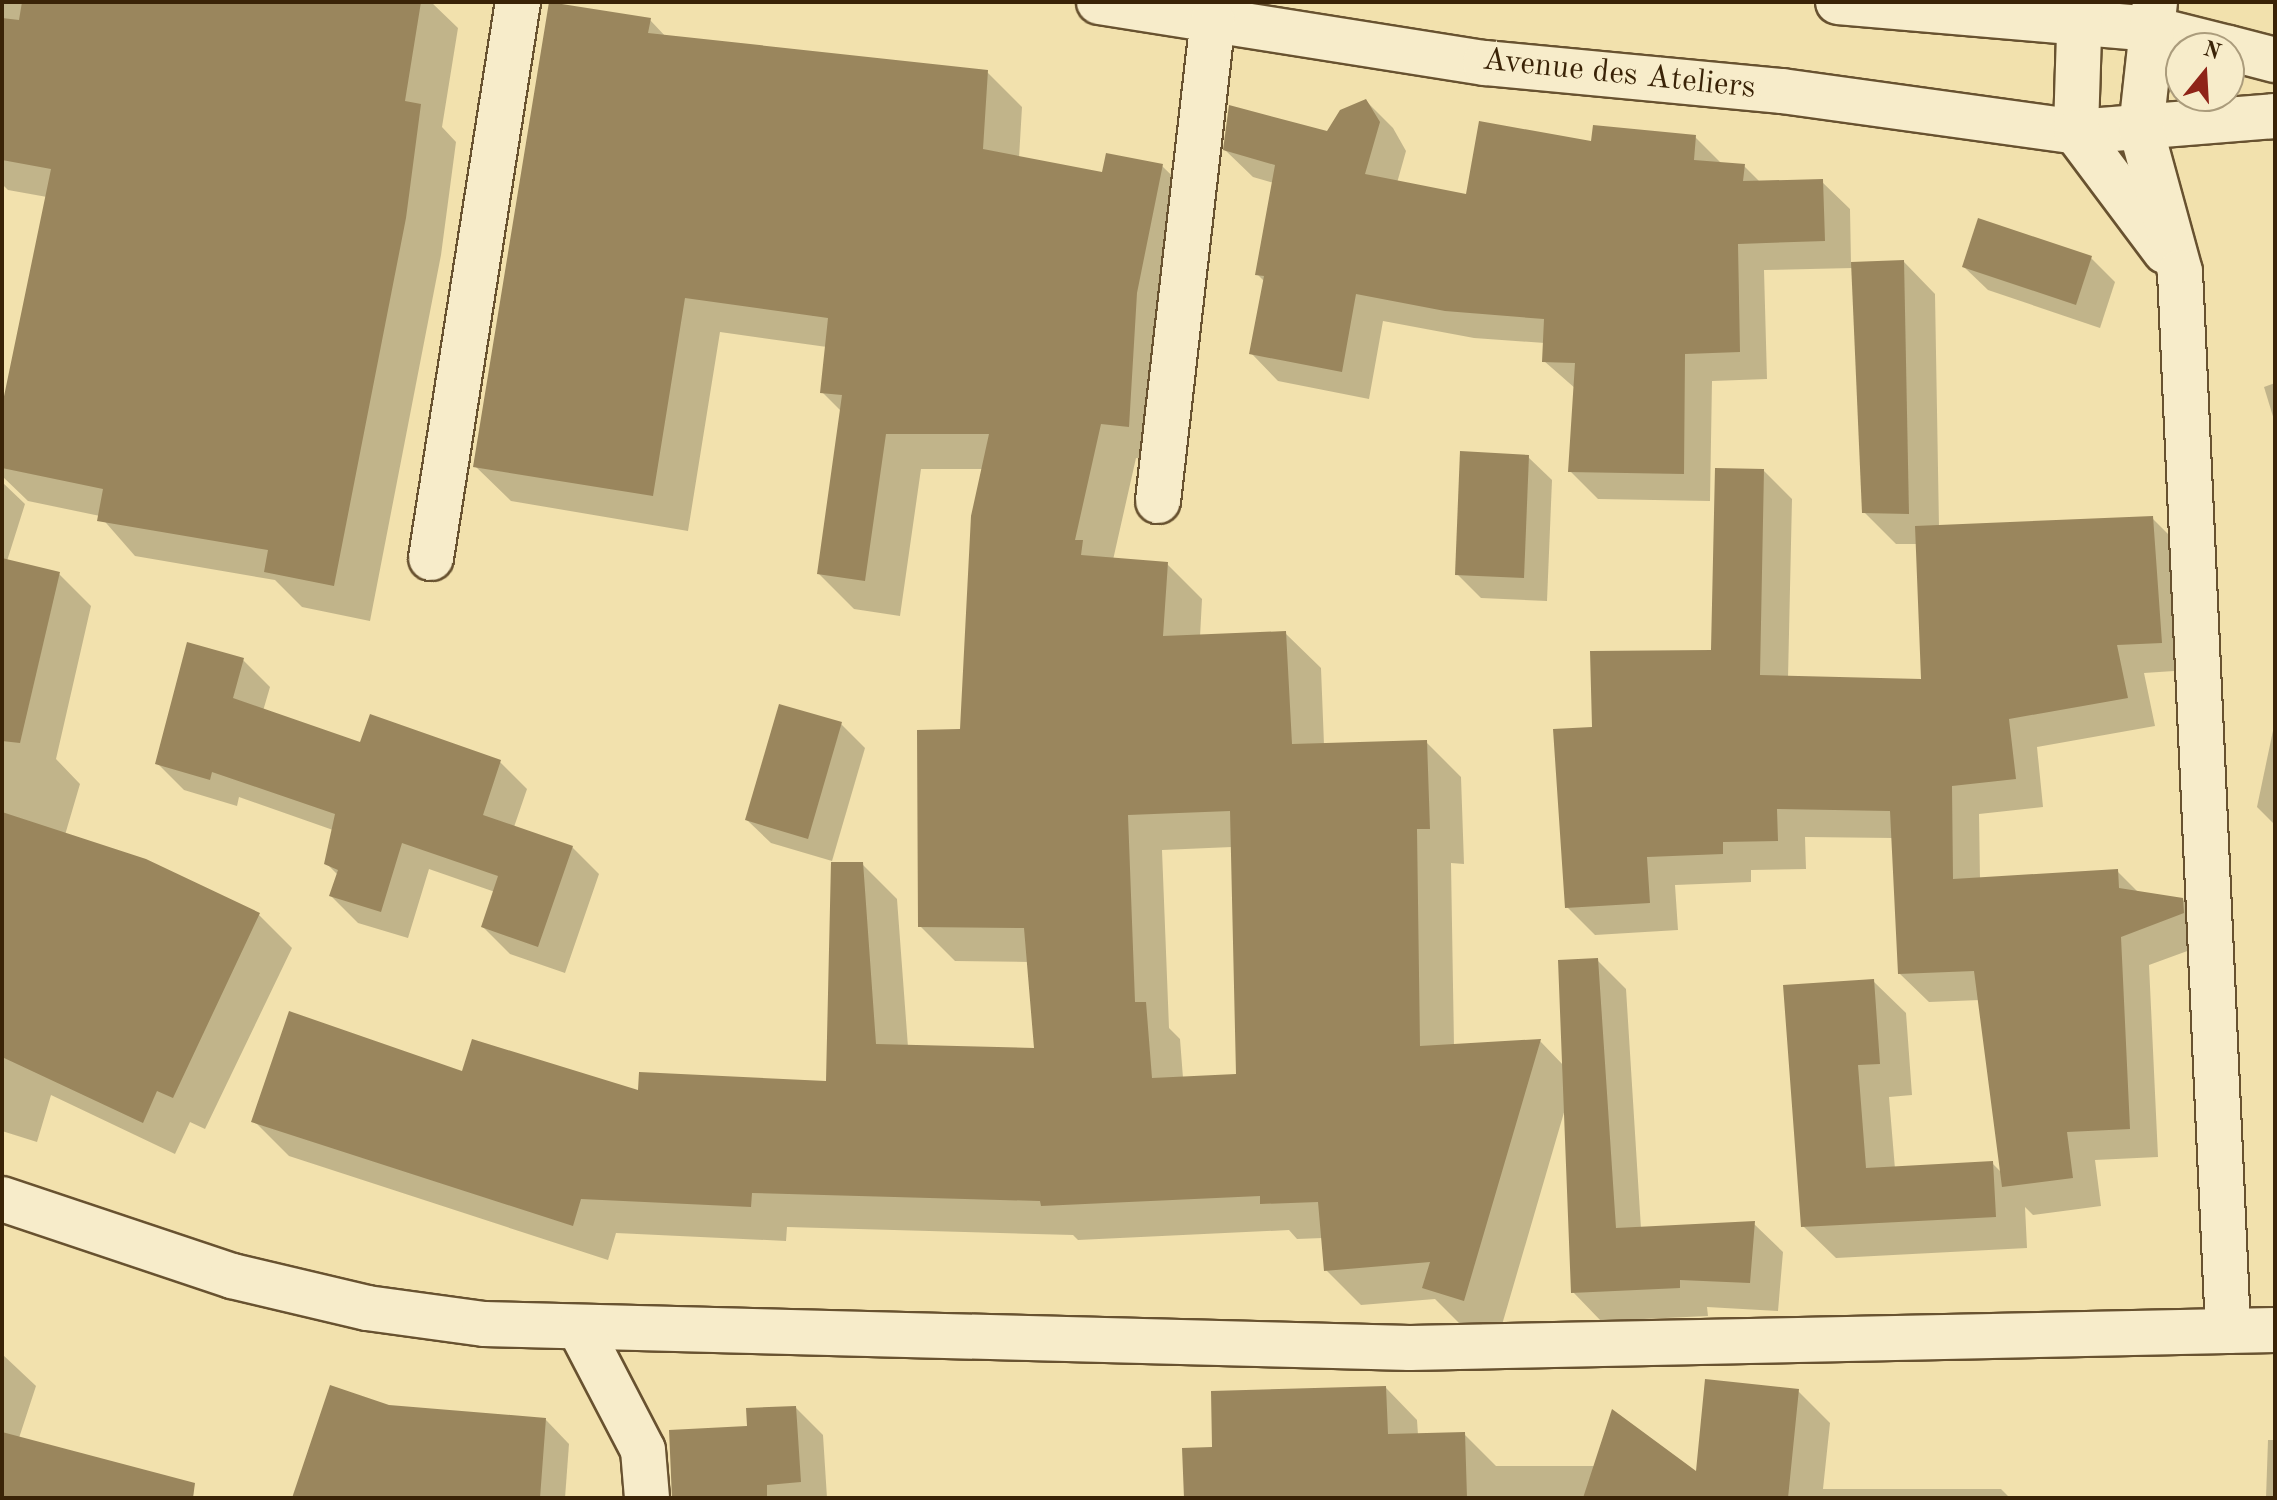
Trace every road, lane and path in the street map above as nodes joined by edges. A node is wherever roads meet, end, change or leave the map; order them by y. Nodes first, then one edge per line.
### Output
1 (518, 2) edge
2 (1099, 2) edge
3 (1838, 2) edge
4 (2079, 13) edge
5 (2154, 16) edge
6 (1213, 21) junction
7 (2191, 32) edge
8 (2245, 52) edge
9 (2275, 60) edge
10 (2275, 116) edge
11 (2141, 129) junction
12 (2076, 132) junction
13 (2180, 272) junction
14 (1158, 501) dead end
15 (431, 558) dead end
16 (2, 1199) edge
17 (580, 1329) junction
18 (2275, 1330) edge
19 (2228, 1331) junction
20 (647, 1498) edge

1 - 15 street
2 - 6 street, Avenue des Ateliers
3 - 4 street
4 - 5 street
4 - 12 street
5 - 7 street
5 - 11 street
6 - 12 street, Avenue des Ateliers
6 - 14 street
8 - 9 street
10 - 11 street, Avenue des Ateliers
11 - 12 street, Avenue des Ateliers
11 - 13 street
12 - 13 street
13 - 19 street
16 - 17 street
17 - 19 street
17 - 20 street
18 - 19 street

